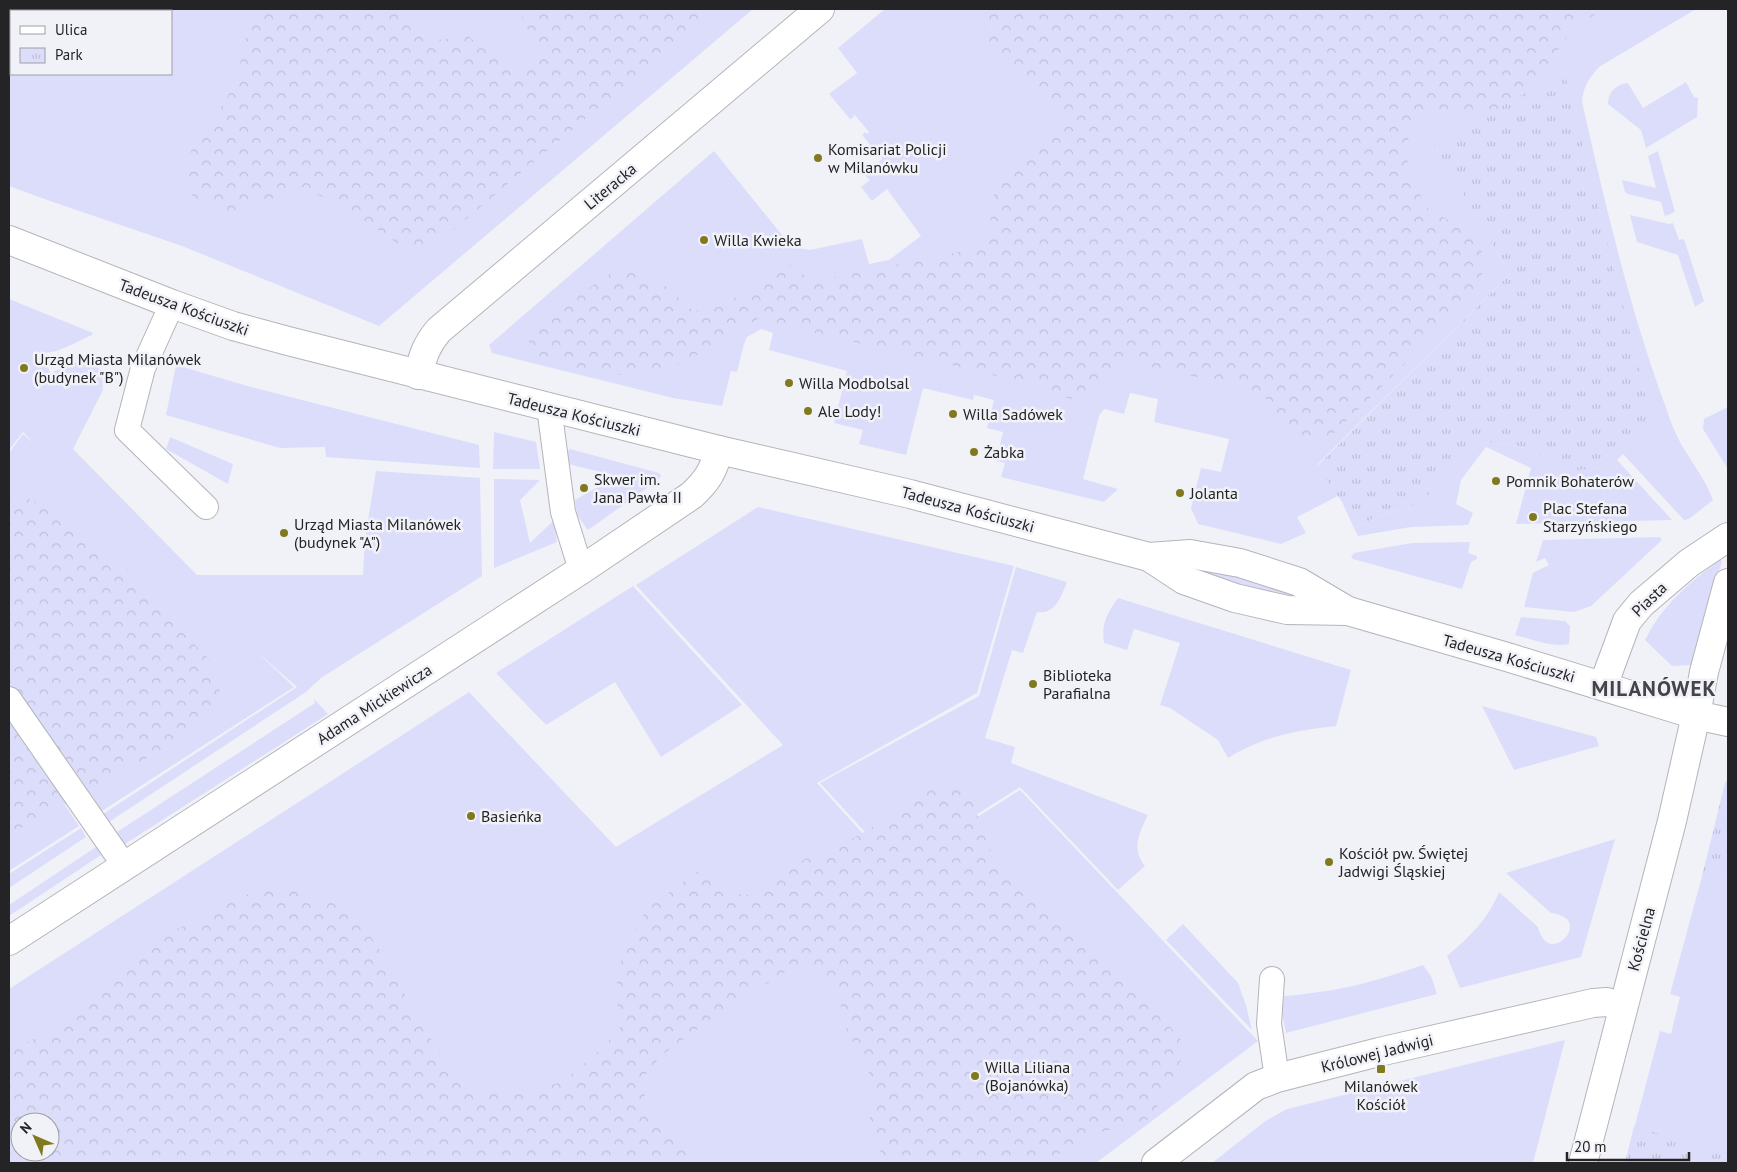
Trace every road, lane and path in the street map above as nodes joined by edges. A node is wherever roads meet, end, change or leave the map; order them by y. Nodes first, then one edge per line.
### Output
1 (820, 9) edge
2 (9, 240) edge
3 (172, 304) junction
4 (418, 375) junction
5 (549, 407) junction
6 (719, 450) junction
7 (206, 507) dead end
8 (1728, 537) edge
9 (581, 570) junction
10 (1728, 583) edge
11 (1603, 686) junction
12 (9, 699) edge
13 (1696, 715) junction
14 (1728, 722) edge
15 (124, 866) junction
16 (9, 941) edge
17 (1272, 979) dead end
18 (1623, 1007) junction
19 (1276, 1078) junction
20 (1156, 1163) edge
21 (1583, 1163) edge

1 - 4 street, Literacka
2 - 3 street, Tadeusza Kościuszki
3 - 4 street, Tadeusza Kościuszki
3 - 7 lane
4 - 5 street, Tadeusza Kościuszki
5 - 6 street, Tadeusza Kościuszki
5 - 9 lane
6 - 9 street, Adama Mickiewicza
6 - 11 street, Tadeusza Kościuszki
8 - 11 street, Piasta
9 - 15 street, Adama Mickiewicza
10 - 13 street
11 - 13 street, Tadeusza Kościuszki
12 - 15 lane
13 - 14 street, Tadeusza Kościuszki
13 - 18 street, Kościelna
15 - 16 street, Adama Mickiewicza
17 - 19 lane
18 - 19 street, Królowej Jadwigi
18 - 21 street, Kościelna
19 - 20 street, Królowej Jadwigi

